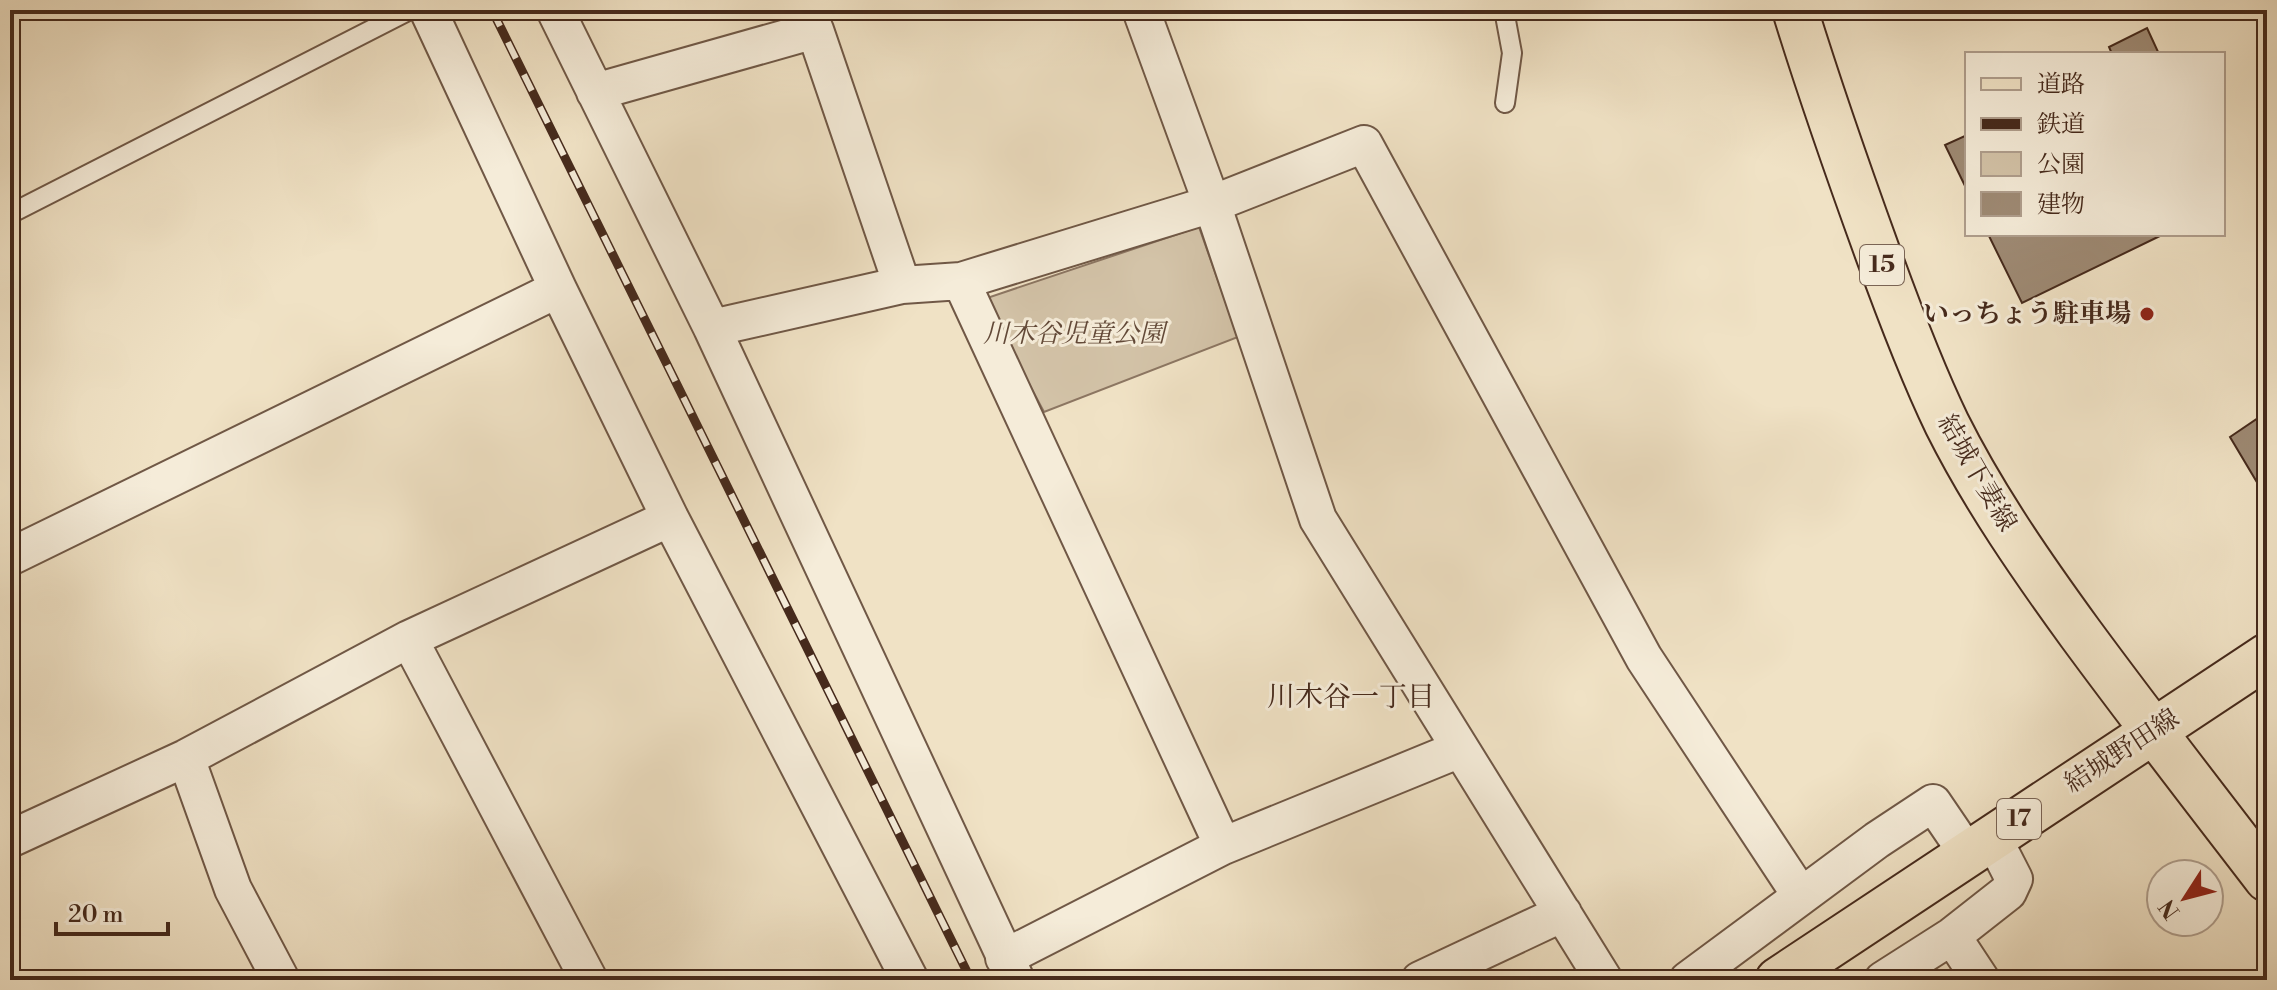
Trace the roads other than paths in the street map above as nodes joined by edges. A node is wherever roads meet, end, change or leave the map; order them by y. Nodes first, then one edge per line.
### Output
1 (410, 10) edge
2 (428, 10) edge
3 (555, 10) edge
4 (1141, 10) edge
5 (1504, 10) edge
6 (1795, 10) edge
7 (595, 92) junction
8 (1505, 103) dead end
9 (1212, 204) junction
10 (10, 214) edge
11 (961, 281) junction
12 (902, 285) junction
13 (558, 289) junction
14 (712, 328) junction
15 (670, 518) junction
16 (10, 557) edge
17 (409, 639) junction
18 (2267, 656) edge
19 (2152, 731) junction
20 (1460, 749) junction
21 (186, 758) junction
22 (10, 839) edge
23 (1980, 845) junction
24 (1223, 846) junction
25 (2267, 879) edge
26 (1801, 896) junction
27 (1563, 913) junction
28 (1952, 936) junction
29 (1010, 969) edge
30 (281, 980) edge
31 (589, 980) edge
32 (910, 980) edge
33 (1420, 980) edge
34 (1604, 980) edge
35 (1688, 980) edge
36 (1778, 980) edge
37 (1883, 980) edge
38 (1981, 980) edge

1 - 10 lane
2 - 13 street
3 - 7 street
4 - 9 street
5 - 8 lane
6 - 19 main road, 結城下妻線 / 15
7 - 12 street
7 - 14 street
9 - 11 street
9 - 20 street
9 - 26 street
11 - 12 street
11 - 24 street
12 - 14 street
13 - 15 street
13 - 16 street
14 - 29 street
15 - 17 street
15 - 32 street
17 - 21 street
17 - 31 street
18 - 19 main road, 結城野田線 / 17
19 - 23 main road, 結城野田線 / 17
19 - 25 main road, 結城下妻線 / 15
20 - 24 street
20 - 27 street
21 - 22 street
21 - 30 street
23 - 26 street
23 - 28 street
23 - 36 main road, 結城野田線 / 17
24 - 29 street
26 - 35 street
27 - 33 street
27 - 34 street
28 - 37 street
28 - 38 street

